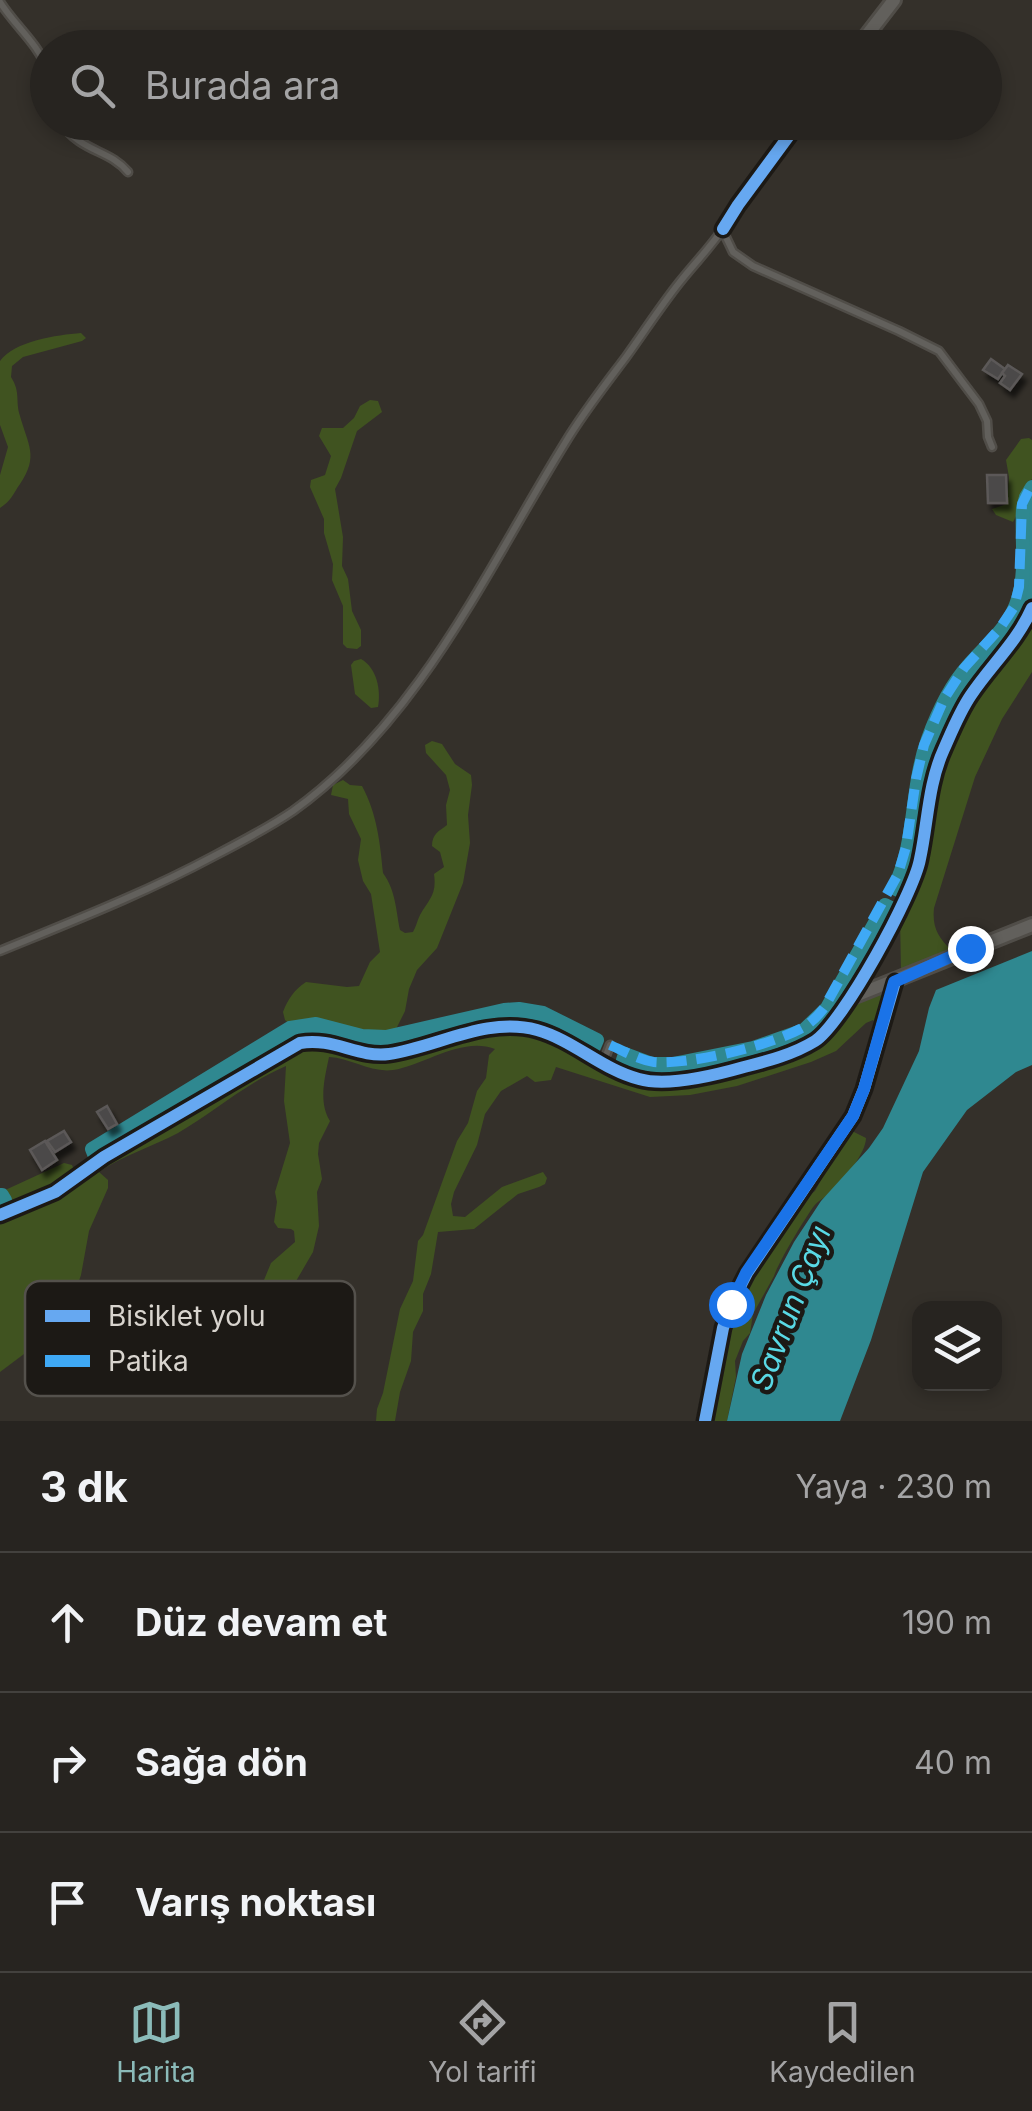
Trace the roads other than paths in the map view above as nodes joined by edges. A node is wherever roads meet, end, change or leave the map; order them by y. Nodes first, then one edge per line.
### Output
1 (894, 0) edge
2 (0, 2) edge
3 (871, 30) edge
4 (30, 39) edge
5 (76, 140) edge
6 (786, 140) edge
7 (128, 172) dead end
8 (723, 230) junction
9 (992, 447) dead end
10 (1032, 608) edge
11 (1032, 925) edge
12 (0, 951) edge
13 (894, 982) junction
14 (850, 998) junction
15 (610, 1045) dead end
16 (603, 1063) junction
17 (0, 1216) edge
18 (705, 1421) edge

1 - 3 street
2 - 4 lane
5 - 7 lane
6 - 8 street
8 - 9 lane
8 - 12 lane
10 - 14 street
11 - 13 street
13 - 14 street
13 - 18 street
14 - 16 street
15 - 16 lane
16 - 17 street

